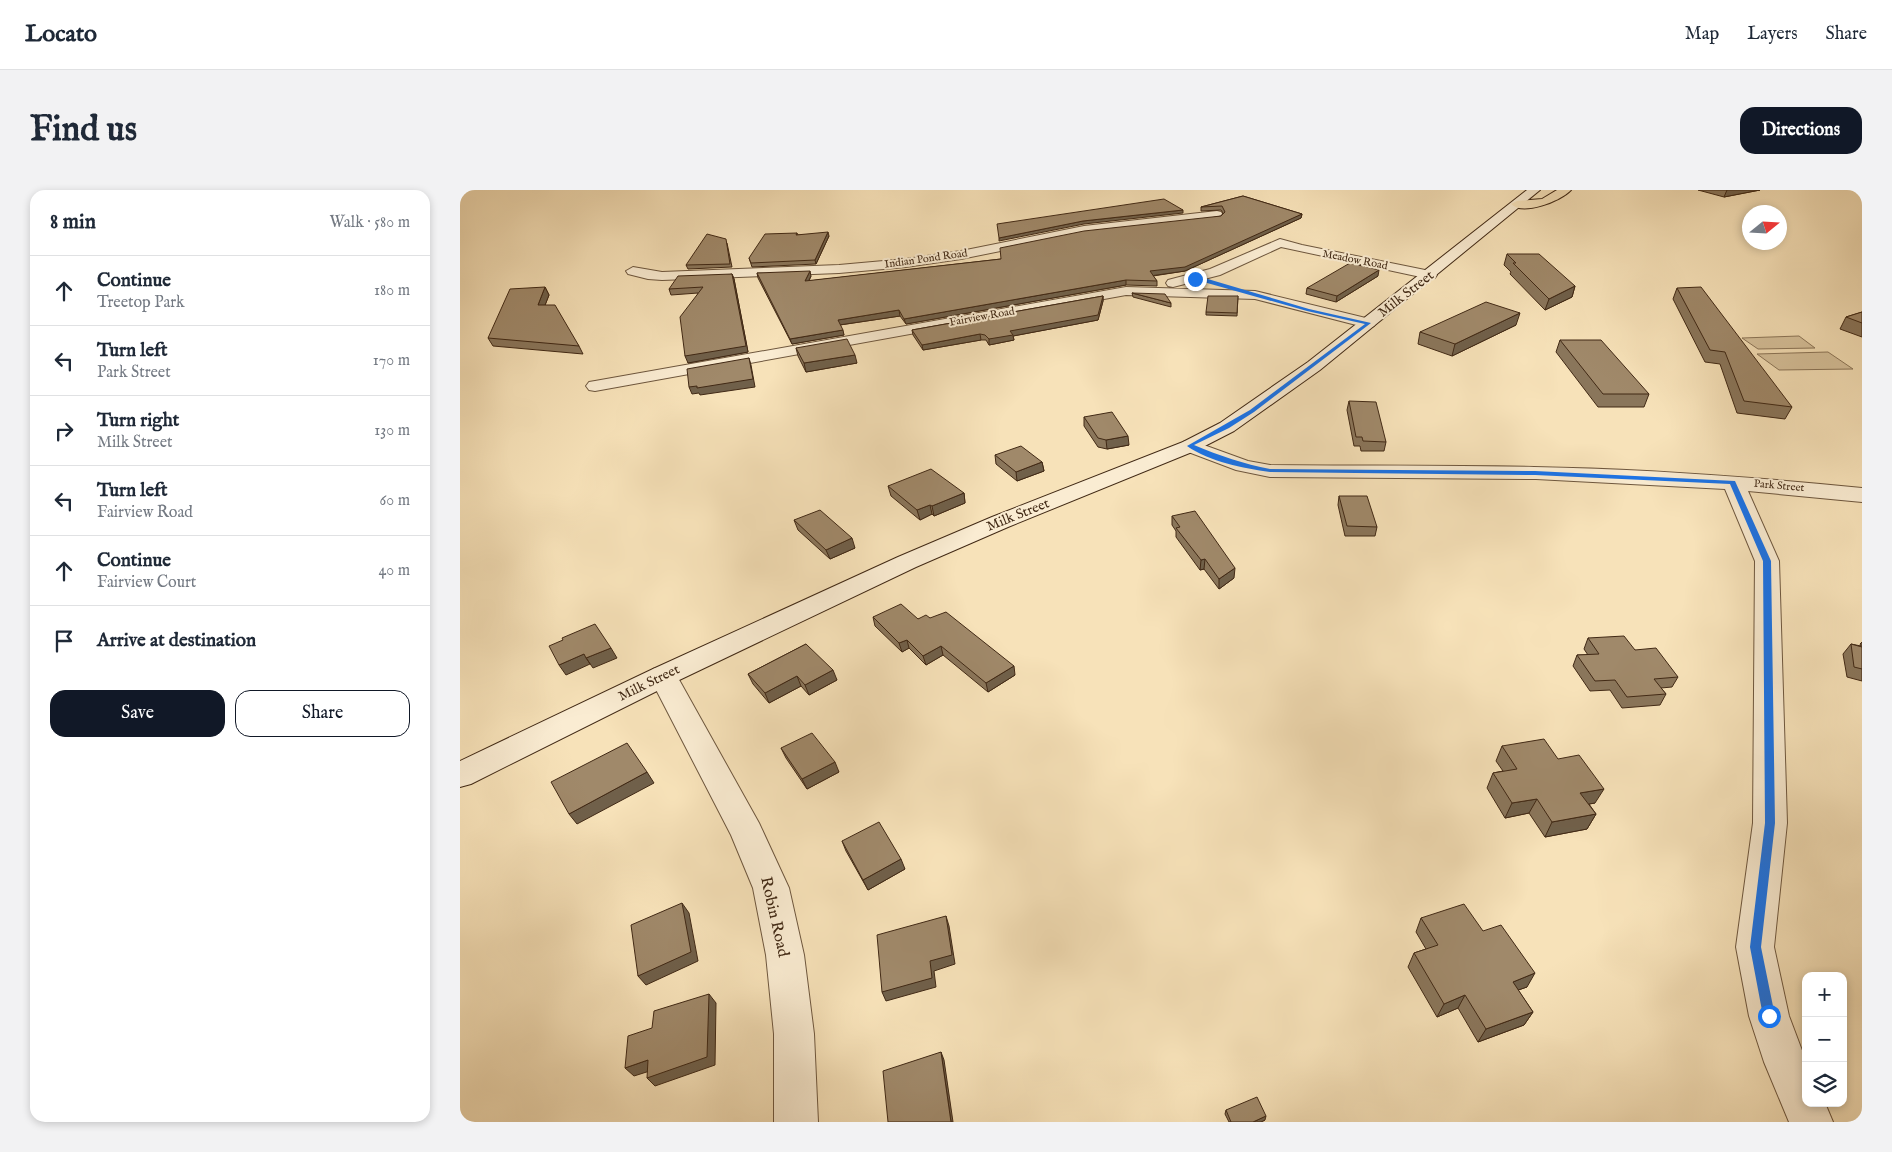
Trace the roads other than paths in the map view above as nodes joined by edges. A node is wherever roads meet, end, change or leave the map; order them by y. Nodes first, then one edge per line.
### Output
1 (1534, 190) edge
2 (1564, 190) edge
3 (1517, 204) junction
4 (1217, 215) edge
5 (633, 271) dead end
6 (1430, 275) junction
7 (1199, 278) junction
8 (1126, 291) junction
9 (1255, 295) junction
10 (1368, 323) junction
11 (595, 386) dead end
12 (1190, 446) junction
13 (1732, 482) junction
14 (1862, 495) edge
15 (663, 676) junction
16 (460, 775) edge
17 (796, 1122) edge
18 (1811, 1122) edge

1 - 3 street, Milk Street
2 - 3 highway
3 - 6 street, Milk Street
4 - 5 street, Indian Pond Road
6 - 7 street, Meadow Road
6 - 10 street, Milk Street
7 - 8 street
7 - 9 street
8 - 9 street, Fairview Road
8 - 11 street, Fairview Road
9 - 10 street, Fairview Road
10 - 12 street, Milk Street
12 - 13 street, Park Street
12 - 15 street, Milk Street
13 - 14 street, Park Street
13 - 18 street
15 - 16 street, Milk Street
15 - 17 street, Robin Road

